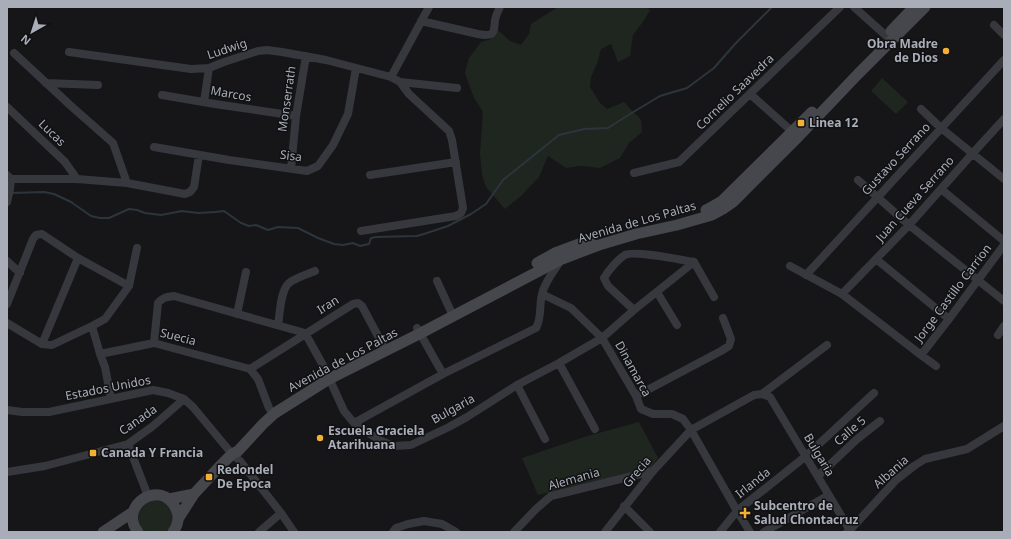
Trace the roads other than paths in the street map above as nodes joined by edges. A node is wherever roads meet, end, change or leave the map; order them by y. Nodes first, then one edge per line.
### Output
1 (500, 7) edge
2 (840, 7) edge
3 (854, 7) edge
4 (914, 7) edge
5 (925, 7) edge
6 (425, 8) edge
7 (421, 21) junction
8 (994, 25) dead end
9 (1004, 35) edge
10 (889, 38) junction
11 (69, 52) dead end
12 (14, 53) dead end
13 (306, 56) junction
14 (1004, 60) edge
15 (209, 68) junction
16 (356, 68) junction
17 (391, 76) junction
18 (400, 82) junction
19 (46, 83) junction
20 (98, 85) dead end
21 (457, 88) dead end
22 (750, 94) junction
23 (162, 95) dead end
24 (204, 102) junction
25 (7, 107) edge
26 (921, 109) dead end
27 (296, 116) junction
28 (1004, 119) edge
29 (941, 128) junction
30 (795, 134) junction
31 (154, 147) dead end
32 (973, 153) junction
33 (199, 155) junction
34 (456, 162) junction
35 (290, 169) junction
36 (634, 173) dead end
37 (370, 175) dead end
38 (8, 178) edge
39 (77, 179) junction
40 (1004, 179) edge
41 (858, 180) dead end
42 (127, 183) junction
43 (941, 189) junction
44 (877, 197) junction
45 (7, 202) edge
46 (909, 225) junction
47 (361, 231) dead end
48 (1004, 241) edge
49 (1004, 245) edge
50 (137, 248) dead end
51 (561, 255) junction
52 (78, 258) junction
53 (876, 259) junction
54 (7, 261) edge
55 (694, 262) junction
56 (790, 266) dead end
57 (315, 271) dead end
58 (246, 272) dead end
59 (20, 273) junction
60 (806, 275) junction
61 (978, 280) junction
62 (437, 281) dead end
63 (129, 286) junction
64 (657, 292) junction
65 (542, 294) junction
66 (842, 294) junction
67 (714, 297) dead end
68 (1004, 301) edge
69 (7, 304) edge
70 (634, 310) junction
71 (452, 313) junction
72 (237, 314) junction
73 (723, 318) dead end
74 (949, 319) junction
75 (7, 323) edge
76 (677, 325) dead end
77 (92, 326) junction
78 (278, 326) junction
79 (1004, 326) edge
80 (418, 331) junction
81 (305, 333) junction
82 (998, 335) dead end
83 (602, 338) junction
84 (154, 343) junction
85 (42, 344) junction
86 (827, 345) dead end
87 (385, 348) junction
88 (100, 354) junction
89 (921, 355) junction
90 (559, 363) junction
91 (936, 366) dead end
92 (250, 369) junction
93 (443, 374) junction
94 (328, 376) junction
95 (517, 385) junction
96 (874, 393) dead end
97 (762, 394) junction
98 (636, 396) junction
99 (111, 399) junction
100 (184, 399) junction
101 (269, 408) junction
102 (7, 410) edge
103 (880, 421) dead end
104 (354, 423) junction
105 (1004, 426) edge
106 (595, 429) dead end
107 (691, 430) junction
108 (545, 439) dead end
109 (128, 444) junction
110 (232, 454) junction
111 (806, 456) junction
112 (653, 471) junction
113 (7, 472) edge
114 (818, 476) junction
115 (194, 494) junction
116 (829, 495) junction
117 (148, 496) junction
118 (169, 499) junction
119 (624, 506) junction
120 (737, 511) junction
121 (133, 512) junction
122 (281, 513) junction
123 (176, 528) edge
124 (849, 531) edge
125 (103, 532) edge
126 (138, 532) edge
127 (259, 532) edge
128 (294, 532) edge
129 (393, 532) edge
130 (456, 532) edge
131 (514, 532) edge
132 (605, 532) edge
133 (650, 532) edge
134 (720, 532) edge
135 (750, 532) edge
136 (764, 532) edge

1 - 7 street
2 - 22 street, Cornelio Saavedra
3 - 10 street
4 - 10 main road, Avenida de Los Paltas
5 - 10 main road, Avenida de Los Paltas
6 - 7 street
7 - 17 street
8 - 9 street
10 - 30 main road, Avenida de Los Paltas
11 - 15 street, Ludwig
12 - 19 street
13 - 15 street, Ludwig
13 - 16 street, Ludwig
13 - 27 street, Monserrath
14 - 29 street, Gustavo Serrano
15 - 24 street
16 - 17 street, Ludwig
16 - 35 street, Sisa
17 - 18 street
18 - 21 street
18 - 34 street
19 - 20 street
19 - 42 street
22 - 30 street
22 - 36 street, Cornelio Saavedra
23 - 24 street, Marcos
24 - 27 street, Marcos
25 - 39 street, Lucas
26 - 29 street
27 - 35 street, Monserrath
28 - 32 street, Juan Cueva Serrano
29 - 32 street
29 - 44 street, Gustavo Serrano
30 - 51 main road, Avenida de Los Paltas
31 - 33 street, Sisa
32 - 40 street
32 - 43 street, Juan Cueva Serrano
33 - 35 street, Sisa
33 - 42 street
34 - 37 street
34 - 47 street
38 - 39 street
38 - 45 street
39 - 42 street
41 - 44 street
43 - 46 street, Juan Cueva Serrano
43 - 48 street
44 - 46 street
44 - 60 street, Gustavo Serrano
46 - 53 street, Juan Cueva Serrano
46 - 61 street
49 - 61 street, Jorge Castillo Carrion
50 - 63 street
51 - 65 street
51 - 71 main road, Avenida de Los Paltas
52 - 59 street
52 - 63 street
52 - 85 street
53 - 66 street, Juan Cueva Serrano
53 - 74 street
54 - 59 street
55 - 64 street, Bulgaria
55 - 67 street
55 - 70 street
56 - 60 street
57 - 78 street
58 - 72 street
59 - 69 street
60 - 66 street
61 - 68 street
61 - 74 street, Jorge Castillo Carrion
62 - 71 street
63 - 77 street
64 - 70 street, Bulgaria
64 - 76 street
65 - 83 street, Dinamarca
65 - 93 street
66 - 89 street
70 - 83 street, Bulgaria
71 - 80 main road, Avenida de Los Paltas
72 - 78 street
72 - 84 street
73 - 98 street
74 - 89 street, Jorge Castillo Carrion
75 - 85 street
77 - 85 street
77 - 88 street
78 - 81 street
79 - 82 street
80 - 87 main road, Avenida de Los Paltas
80 - 93 street
81 - 87 street, Iran
81 - 92 street
81 - 94 street, Bulgaria
83 - 90 street, Bulgaria
83 - 98 street, Dinamarca
84 - 88 street, Suecia
84 - 92 street, Suecia
86 - 97 street, Grecia
87 - 94 main road, Avenida de Los Paltas
88 - 99 street
89 - 91 street
90 - 95 street, Bulgaria
90 - 106 street
92 - 101 street
93 - 104 street
94 - 101 main road, Avenida de Los Paltas
94 - 104 street, Bulgaria
94 - 110 main road, Avenida de Los Paltas
95 - 104 street, Bulgaria
95 - 108 street
96 - 111 street, Irlanda
97 - 107 street, Grecia
97 - 111 street, Bulgaria
98 - 107 street, Dinamarca
99 - 100 street, Estados Unidos
99 - 102 street, Estados Unidos
100 - 109 street, Canada
100 - 110 street, Estados Unidos
101 - 110 main road, Avenida de Los Paltas
103 - 114 street, Calle 5
105 - 124 street, Albania
107 - 112 street, Grecia
107 - 120 street, Dinamarca
109 - 113 street, Canada
109 - 117 street
110 - 115 main road, Avenida de Los Paltas
110 - 122 street, Estados Unidos
111 - 114 street, Bulgaria
111 - 120 street, Irlanda
112 - 119 street, Grecia
112 - 131 street, Alemania
114 - 116 street, Bulgaria
115 - 118 main road
115 - 123 main road, Avenida de Los Paltas
116 - 124 street, Bulgaria
116 - 136 street
117 - 118 main road
117 - 121 main road
118 - 123 main road
119 - 132 street, Grecia
119 - 133 street
120 - 134 street, Irlanda
120 - 135 street, Dinamarca
121 - 125 main road
121 - 126 main road
122 - 127 street
122 - 128 street, Estados Unidos
129 - 130 street

